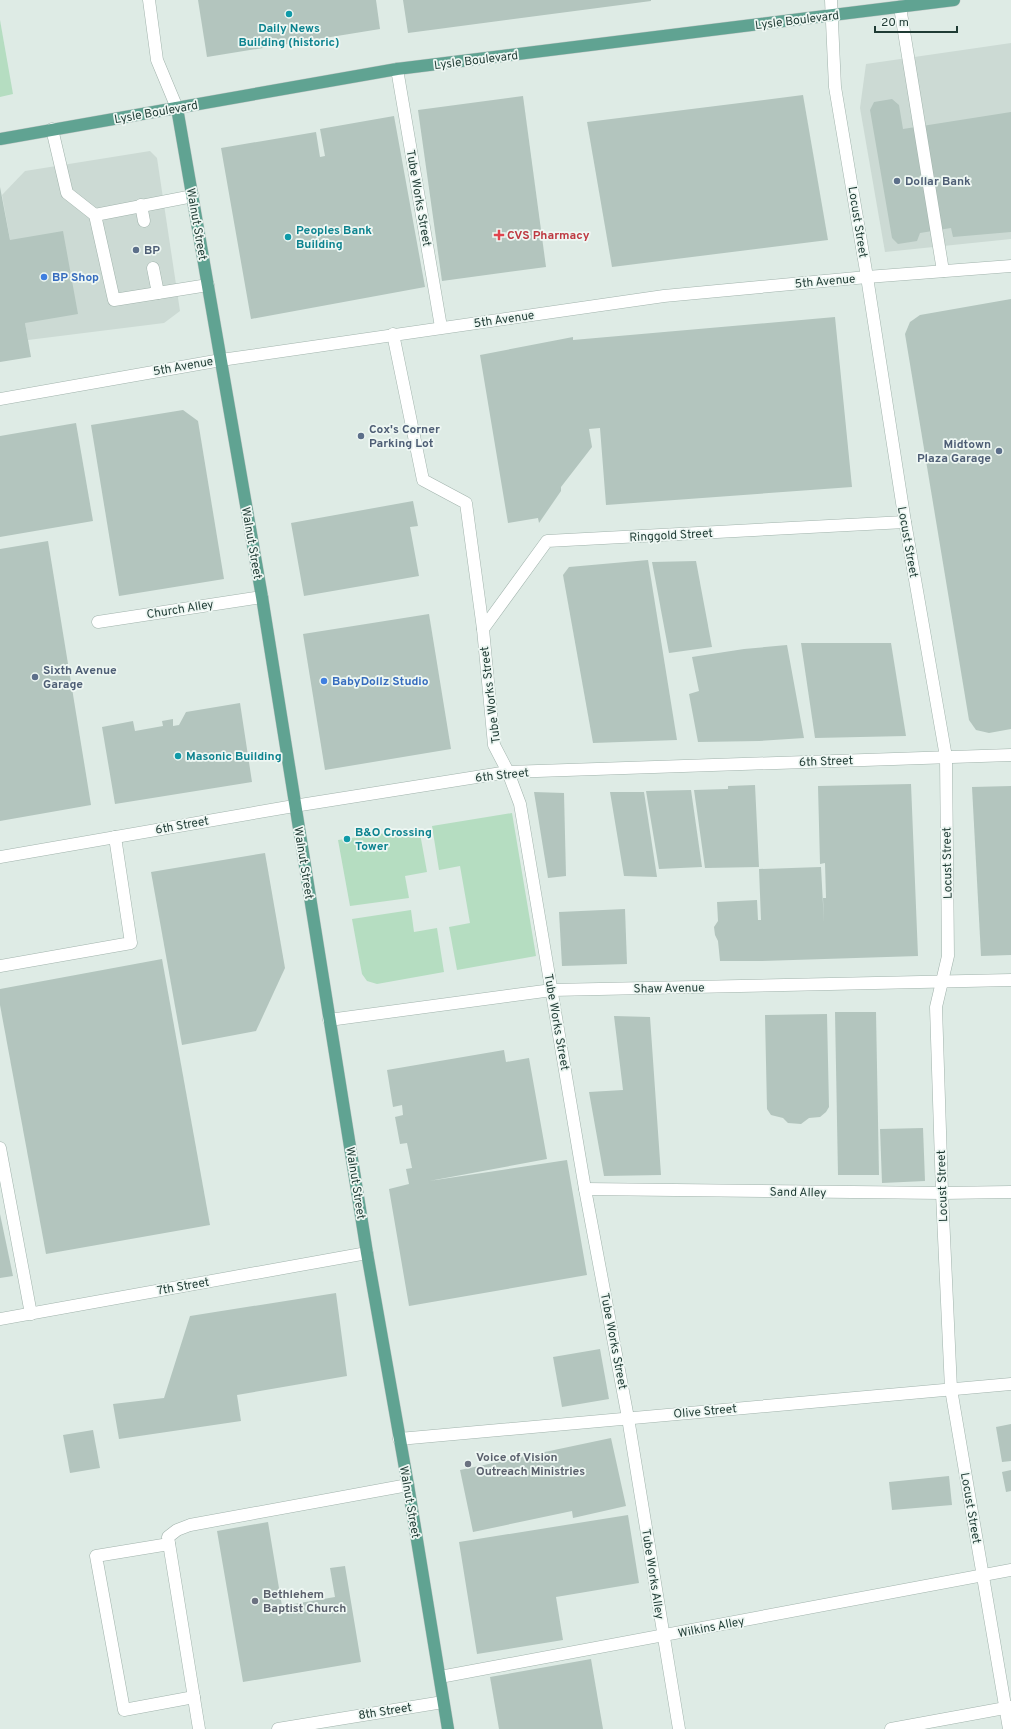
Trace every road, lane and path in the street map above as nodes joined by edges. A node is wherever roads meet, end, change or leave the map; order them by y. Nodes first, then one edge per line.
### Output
1 (149, 0) edge
2 (831, 0) edge
3 (954, 0) edge
4 (900, 7) junction
5 (832, 16) junction
6 (397, 69) junction
7 (177, 108) junction
8 (52, 129) junction
9 (0, 139) edge
10 (192, 196) junction
11 (141, 205) junction
12 (95, 215) junction
13 (144, 221) dead end
14 (1011, 266) edge
15 (153, 268) dead end
16 (943, 271) junction
17 (867, 277) junction
18 (208, 285) junction
19 (158, 293) junction
20 (441, 328) junction
21 (393, 334) junction
22 (221, 360) junction
23 (0, 399) edge
24 (905, 522) junction
25 (262, 597) junction
26 (98, 622) dead end
27 (483, 629) junction
28 (1011, 755) edge
29 (946, 757) junction
30 (508, 772) junction
31 (294, 806) junction
32 (115, 837) junction
33 (0, 857) edge
34 (0, 966) edge
35 (1011, 980) edge
36 (942, 981) junction
37 (552, 990) junction
38 (329, 1020) junction
39 (0, 1148) edge
40 (585, 1189) junction
41 (1011, 1192) edge
42 (942, 1193) junction
43 (367, 1253) junction
44 (30, 1314) junction
45 (0, 1319) edge
46 (1011, 1384) edge
47 (951, 1389) junction
48 (628, 1418) junction
49 (400, 1439) junction
50 (408, 1485) junction
51 (169, 1544) junction
52 (1011, 1570) edge
53 (983, 1575) junction
54 (663, 1636) junction
55 (440, 1677) junction
56 (194, 1697) junction
57 (443, 1702) junction
58 (1008, 1707) edge
59 (199, 1729) edge
60 (278, 1729) edge
61 (448, 1729) edge
62 (679, 1729) edge
63 (891, 1729) edge
64 (1009, 1729) edge

1 - 7 street, Walnut Street
2 - 5 street, Locust Street
3 - 4 main road, Lysle Boulevard
4 - 5 main road, Lysle Boulevard
4 - 16 street
5 - 6 main road, Lysle Boulevard
5 - 17 street, Locust Street
6 - 7 main road, Lysle Boulevard
6 - 20 street, Tube Works Street
7 - 8 main road, Lysle Boulevard
7 - 10 main road, Walnut Street
8 - 9 main road, Lysle Boulevard
8 - 12 street
10 - 11 street
10 - 18 main road, Walnut Street
11 - 12 street
11 - 13 street
12 - 19 street
14 - 16 street, 5th Avenue
15 - 19 street
16 - 17 street, 5th Avenue
17 - 20 street, 5th Avenue
17 - 24 street, Locust Street
18 - 19 street
18 - 22 main road, Walnut Street
20 - 21 street, 5th Avenue
21 - 22 street, 5th Avenue
21 - 27 street, Tube Works Street
22 - 23 street, 5th Avenue
22 - 25 main road, Walnut Street
24 - 27 street, Ringgold Street
24 - 29 street, Locust Street
25 - 26 street, Church Alley
25 - 31 main road, Walnut Street
27 - 30 street, Tube Works Street
28 - 29 street, 6th Street
29 - 30 street, 6th Street
29 - 36 street, Locust Street
30 - 31 street, 6th Street
30 - 37 street, Tube Works Street
31 - 32 street, 6th Street
31 - 38 main road, Walnut Street
32 - 33 street, 6th Street
32 - 34 street
35 - 36 street, Shaw Avenue
36 - 37 street, Shaw Avenue
36 - 42 street, Locust Street
37 - 38 street, Shaw Avenue
37 - 40 street, Tube Works Street
38 - 43 main road, Walnut Street
39 - 44 street
40 - 42 street, Sand Alley
40 - 48 street, Tube Works Street
41 - 42 street, Sand Alley
42 - 47 street, Locust Street
43 - 44 street, 7th Street
43 - 49 main road, Walnut Street
44 - 45 street, 7th Street
46 - 47 street, Olive Street
47 - 48 street, Olive Street
47 - 53 street, Locust Street
48 - 49 street, Olive Street
48 - 54 street, Tube Works Alley
49 - 50 main road, Walnut Street
50 - 51 street
50 - 55 main road, Walnut Street
51 - 56 street
51 - 56 street
52 - 53 street, Wilkins Alley
53 - 54 street, Wilkins Alley
53 - 58 street, Locust Street
54 - 55 street, Wilkins Alley
54 - 62 street, Tube Works Alley
55 - 57 main road, Walnut Street
56 - 59 street
57 - 60 street, 8th Street
57 - 61 main road, Walnut Street
58 - 63 street
58 - 64 street, Locust Street

